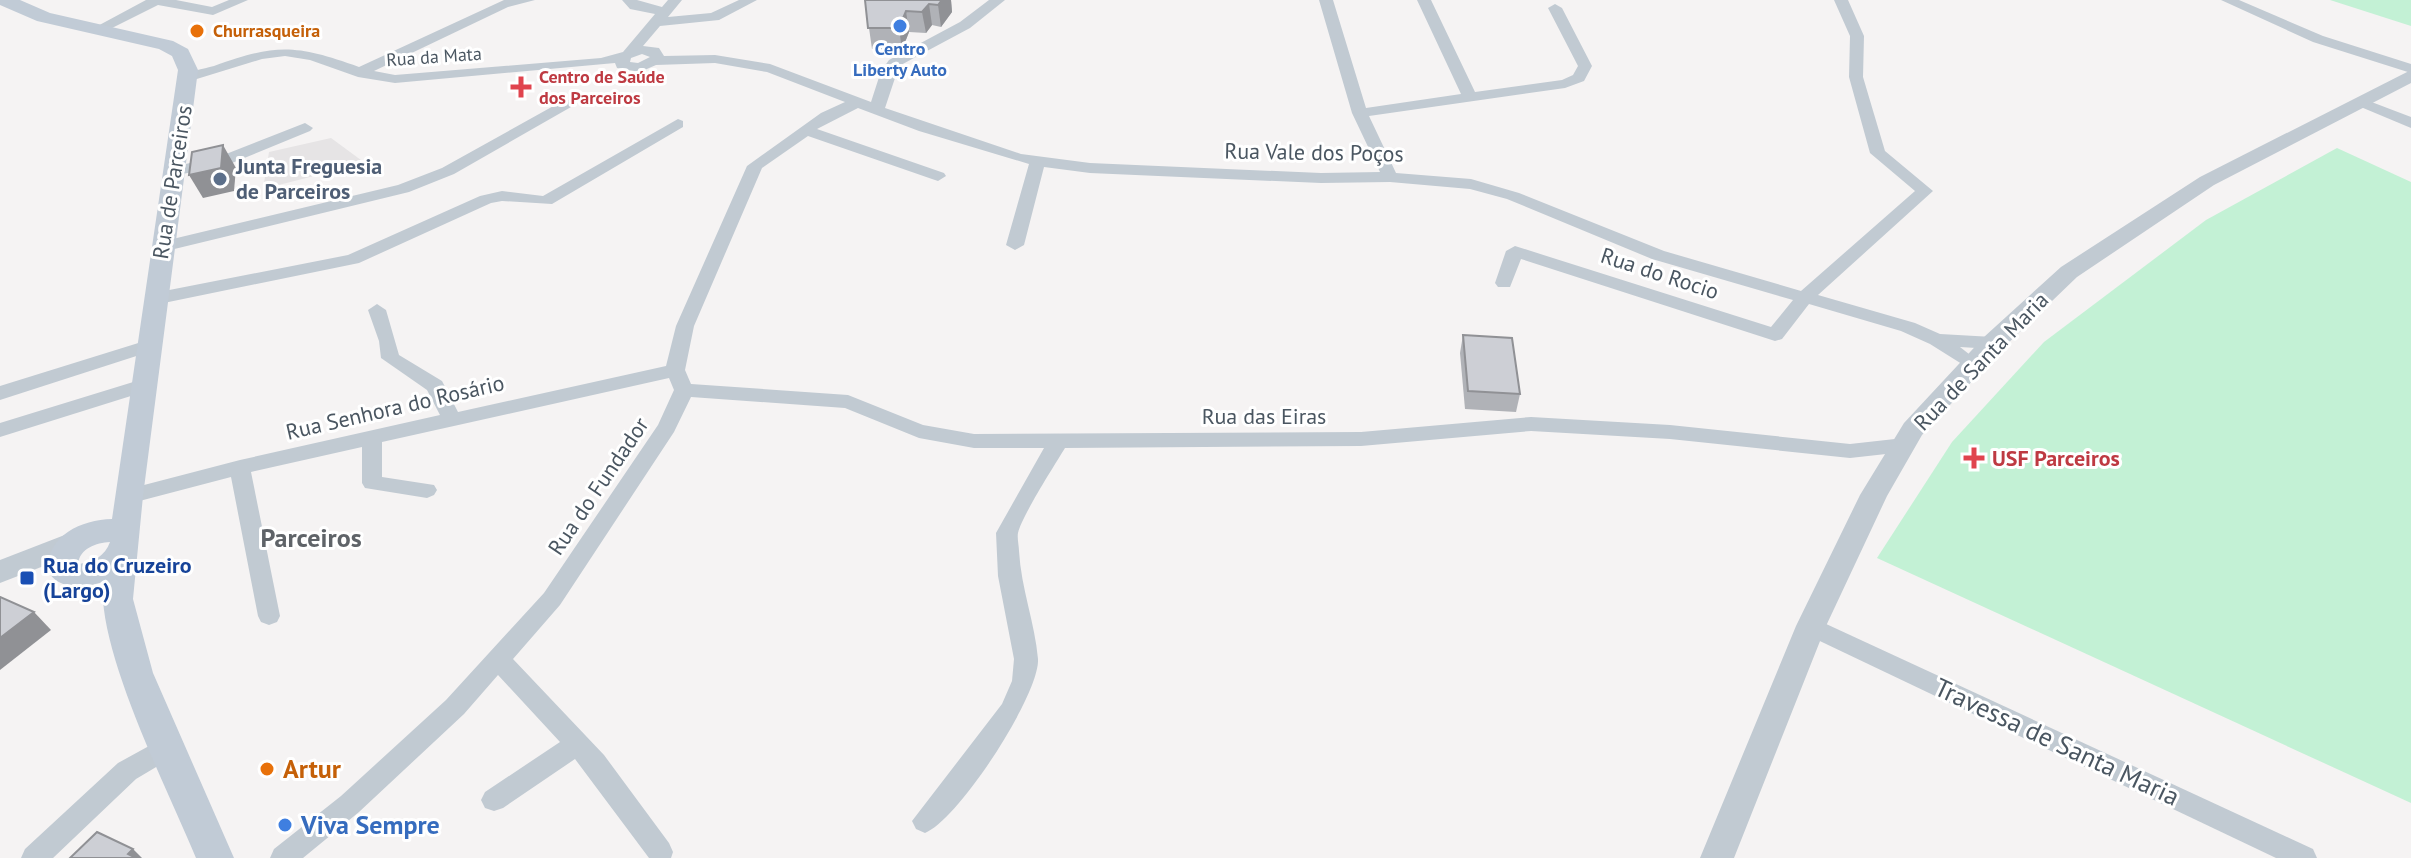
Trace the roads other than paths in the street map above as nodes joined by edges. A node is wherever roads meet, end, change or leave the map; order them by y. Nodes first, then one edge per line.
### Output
1 (4, 0) edge
2 (156, 0) edge
3 (241, 0) edge
4 (528, 0) edge
5 (629, 0) edge
6 (750, 0) edge
7 (998, 0) edge
8 (1326, 0) edge
9 (1424, 0) edge
10 (1841, 0) edge
11 (2228, 0) edge
12 (1555, 8) dead end
13 (666, 11) edge
14 (99, 29) junction
15 (652, 51) junction
16 (625, 58) joint
17 (2411, 69) edge
18 (358, 73) junction
19 (188, 74) junction
20 (2411, 76) edge
21 (1470, 97) junction
22 (2361, 102) junction
23 (566, 104) dead end
24 (868, 105) junction
25 (1360, 113) junction
26 (2411, 123) edge
27 (678, 124) dead end
28 (305, 128) dead end
29 (805, 130) junction
30 (1038, 161) junction
31 (174, 171) junction
32 (938, 176) dead end
33 (1390, 177) junction
34 (1015, 245) dead end
35 (162, 247) junction
36 (1504, 283) dead end
37 (1806, 296) junction
38 (154, 299) junction
39 (377, 310) dead end
40 (1937, 340) junction
41 (1993, 343) junction
42 (148, 346) junction
43 (1973, 365) junction
44 (675, 370) junction
45 (143, 385) junction
46 (684, 390) junction
47 (0, 393) edge
48 (452, 419) junction
49 (0, 430) edge
50 (372, 437) junction
51 (1057, 443) junction
52 (1904, 445) junction
53 (1850, 451) junction
54 (240, 467) junction
55 (1890, 470) junction
56 (427, 490) dead end
57 (128, 496) junction
58 (123, 545) junction
59 (77, 555) junction
60 (9, 570) edge
61 (117, 599) junction
62 (269, 616) dead end
63 (1811, 626) junction
64 (498, 659) junction
65 (578, 744) junction
66 (169, 746) junction
67 (494, 800) dead end
68 (925, 821) dead end
69 (660, 852) dead end
70 (34, 858) edge
71 (215, 858) edge
72 (283, 858) edge
73 (1717, 858) edge
74 (2304, 858) edge

1 - 14 main road
2 - 3 street
2 - 14 street
4 - 18 street
5 - 13 street
6 - 13 street
7 - 24 street
8 - 25 street
9 - 21 street
10 - 37 street
11 - 17 street
12 - 21 street
13 - 15 street
14 - 19 main road
15 - 16 street, Rua Vale dos Poços
15 - 24 street, Rua Vale dos Poços
16 - 18 street, Rua da Mata
18 - 19 street, Rua da Mata
19 - 31 main road, Rua de Parceiros
20 - 22 street, Rua de Santa Maria
21 - 25 street
22 - 26 street
22 - 41 street, Rua de Santa Maria
23 - 35 street
24 - 29 street
24 - 30 street, Rua Vale dos Poços
25 - 33 street
27 - 38 street
28 - 31 street
29 - 32 street
29 - 44 street
30 - 33 street, Rua Vale dos Poços
30 - 34 street
31 - 35 main road, Rua de Parceiros
33 - 37 street, Rua Vale dos Poços
35 - 38 main road, Rua de Parceiros
36 - 37 street, Rua do Rocio
37 - 40 street, Rua Vale dos Poços
38 - 42 main road, Rua de Parceiros
39 - 48 street
40 - 41 street, Rua Vale dos Poços
40 - 43 street, Rua Vale dos Poços
41 - 43 street, Rua de Santa Maria
42 - 45 main road, Rua de Parceiros
42 - 47 street
43 - 52 street, Rua de Santa Maria
44 - 46 street
44 - 48 street, Rua Senhora do Rosário
45 - 49 street
45 - 57 main road, Rua de Parceiros
46 - 51 street, Rua das Eiras
46 - 64 street, Rua do Fundador
48 - 50 street, Rua Senhora do Rosário
50 - 54 street, Rua Senhora do Rosário
50 - 56 street
51 - 53 street, Rua das Eiras
51 - 68 street
52 - 53 street, Rua das Eiras
52 - 55 street, Rua de Santa Maria
53 - 55 street, Rua das Eiras
54 - 57 street, Rua Senhora do Rosário
54 - 62 street
55 - 63 street, Rua de Santa Maria
57 - 58 main road, Rua de Parceiros
57 - 59 main road
58 - 59 main road
58 - 59 main road
58 - 61 main road, Rua de Parceiros
59 - 60 street
59 - 61 main road
61 - 66 main road, Rua de Parceiros
63 - 73 street, Rua de Santa Maria
63 - 74 street, Travessa de Santa Maria
64 - 65 street
64 - 72 street, Rua do Fundador
65 - 67 street
65 - 69 street
66 - 70 street
66 - 71 main road, Rua de Parceiros

